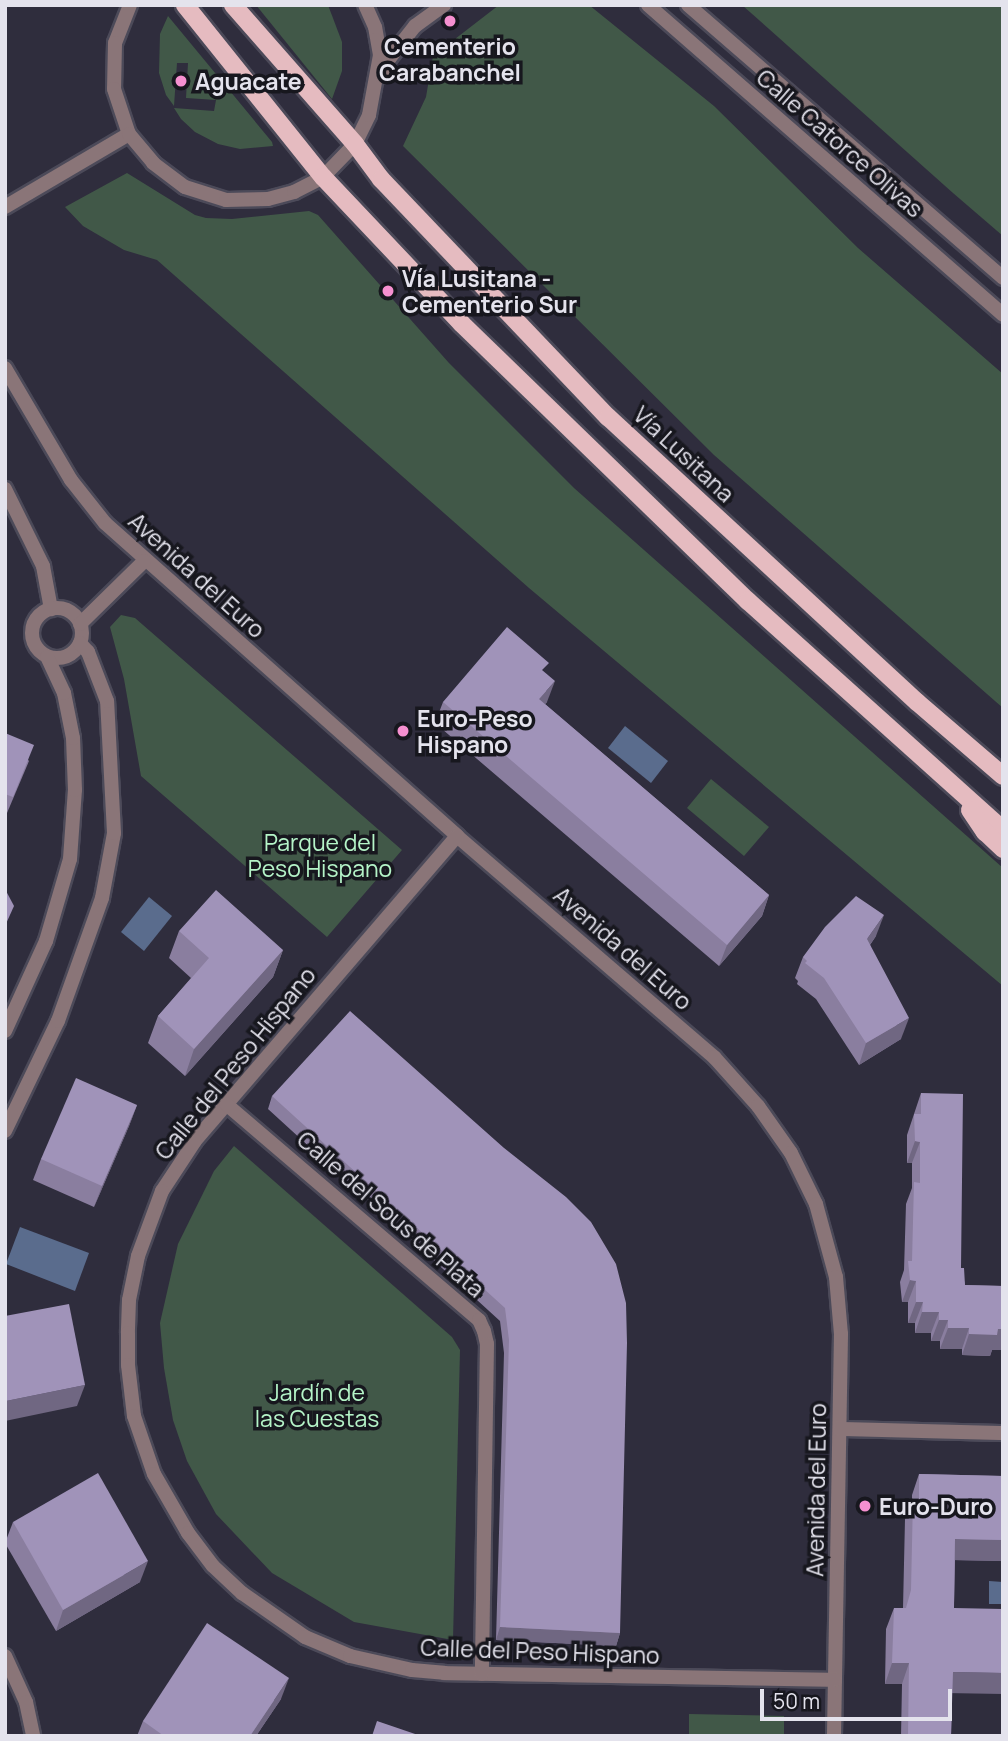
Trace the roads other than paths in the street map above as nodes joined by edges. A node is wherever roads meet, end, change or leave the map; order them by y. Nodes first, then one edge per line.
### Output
1 (130, 5) edge
2 (185, 5) edge
3 (233, 5) edge
4 (365, 5) edge
5 (444, 5) edge
6 (648, 5) edge
7 (688, 5) edge
8 (377, 83) junction
9 (129, 134) junction
10 (355, 144) junction
11 (323, 177) junction
12 (5, 207) edge
13 (1003, 278) edge
14 (1003, 315) edge
15 (5, 368) edge
16 (5, 489) edge
17 (144, 561) junction
18 (51, 609) junction
19 (80, 624) junction
20 (80, 643) junction
21 (47, 657) junction
22 (1003, 776) edge
23 (956, 790) junction
24 (1003, 830) edge
25 (457, 836) junction
26 (1003, 849) edge
27 (5, 1031) edge
28 (226, 1104) junction
29 (5, 1131) edge
30 (840, 1429) junction
31 (1003, 1433) edge
32 (5, 1656) edge
33 (482, 1674) junction
34 (835, 1680) junction
35 (33, 1736) edge
36 (834, 1736) edge

1 - 9 street
2 - 11 main road
3 - 10 main road, Vía Lusitana
4 - 8 street
5 - 8 street
6 - 14 street, Calle Catorce Olivas
7 - 13 street, Calle Catorce Olivas
8 - 10 street
9 - 11 street
9 - 12 street
10 - 11 street
10 - 22 main road, Vía Lusitana
11 - 23 main road
15 - 17 street, Avenida del Euro
16 - 18 street
17 - 19 street
17 - 25 street, Avenida del Euro
18 - 19 street
18 - 21 street
19 - 20 street
20 - 21 street
20 - 29 street
21 - 27 street
23 - 24 main road
23 - 26 main road
25 - 28 street, Calle del Peso Hispano
25 - 30 street, Avenida del Euro
28 - 33 street, Calle del Sous de Plata
28 - 33 street, Calle del Peso Hispano
30 - 31 street
30 - 34 street, Avenida del Euro
32 - 35 street
33 - 34 street, Calle del Peso Hispano
34 - 36 street, Avenida del Euro

